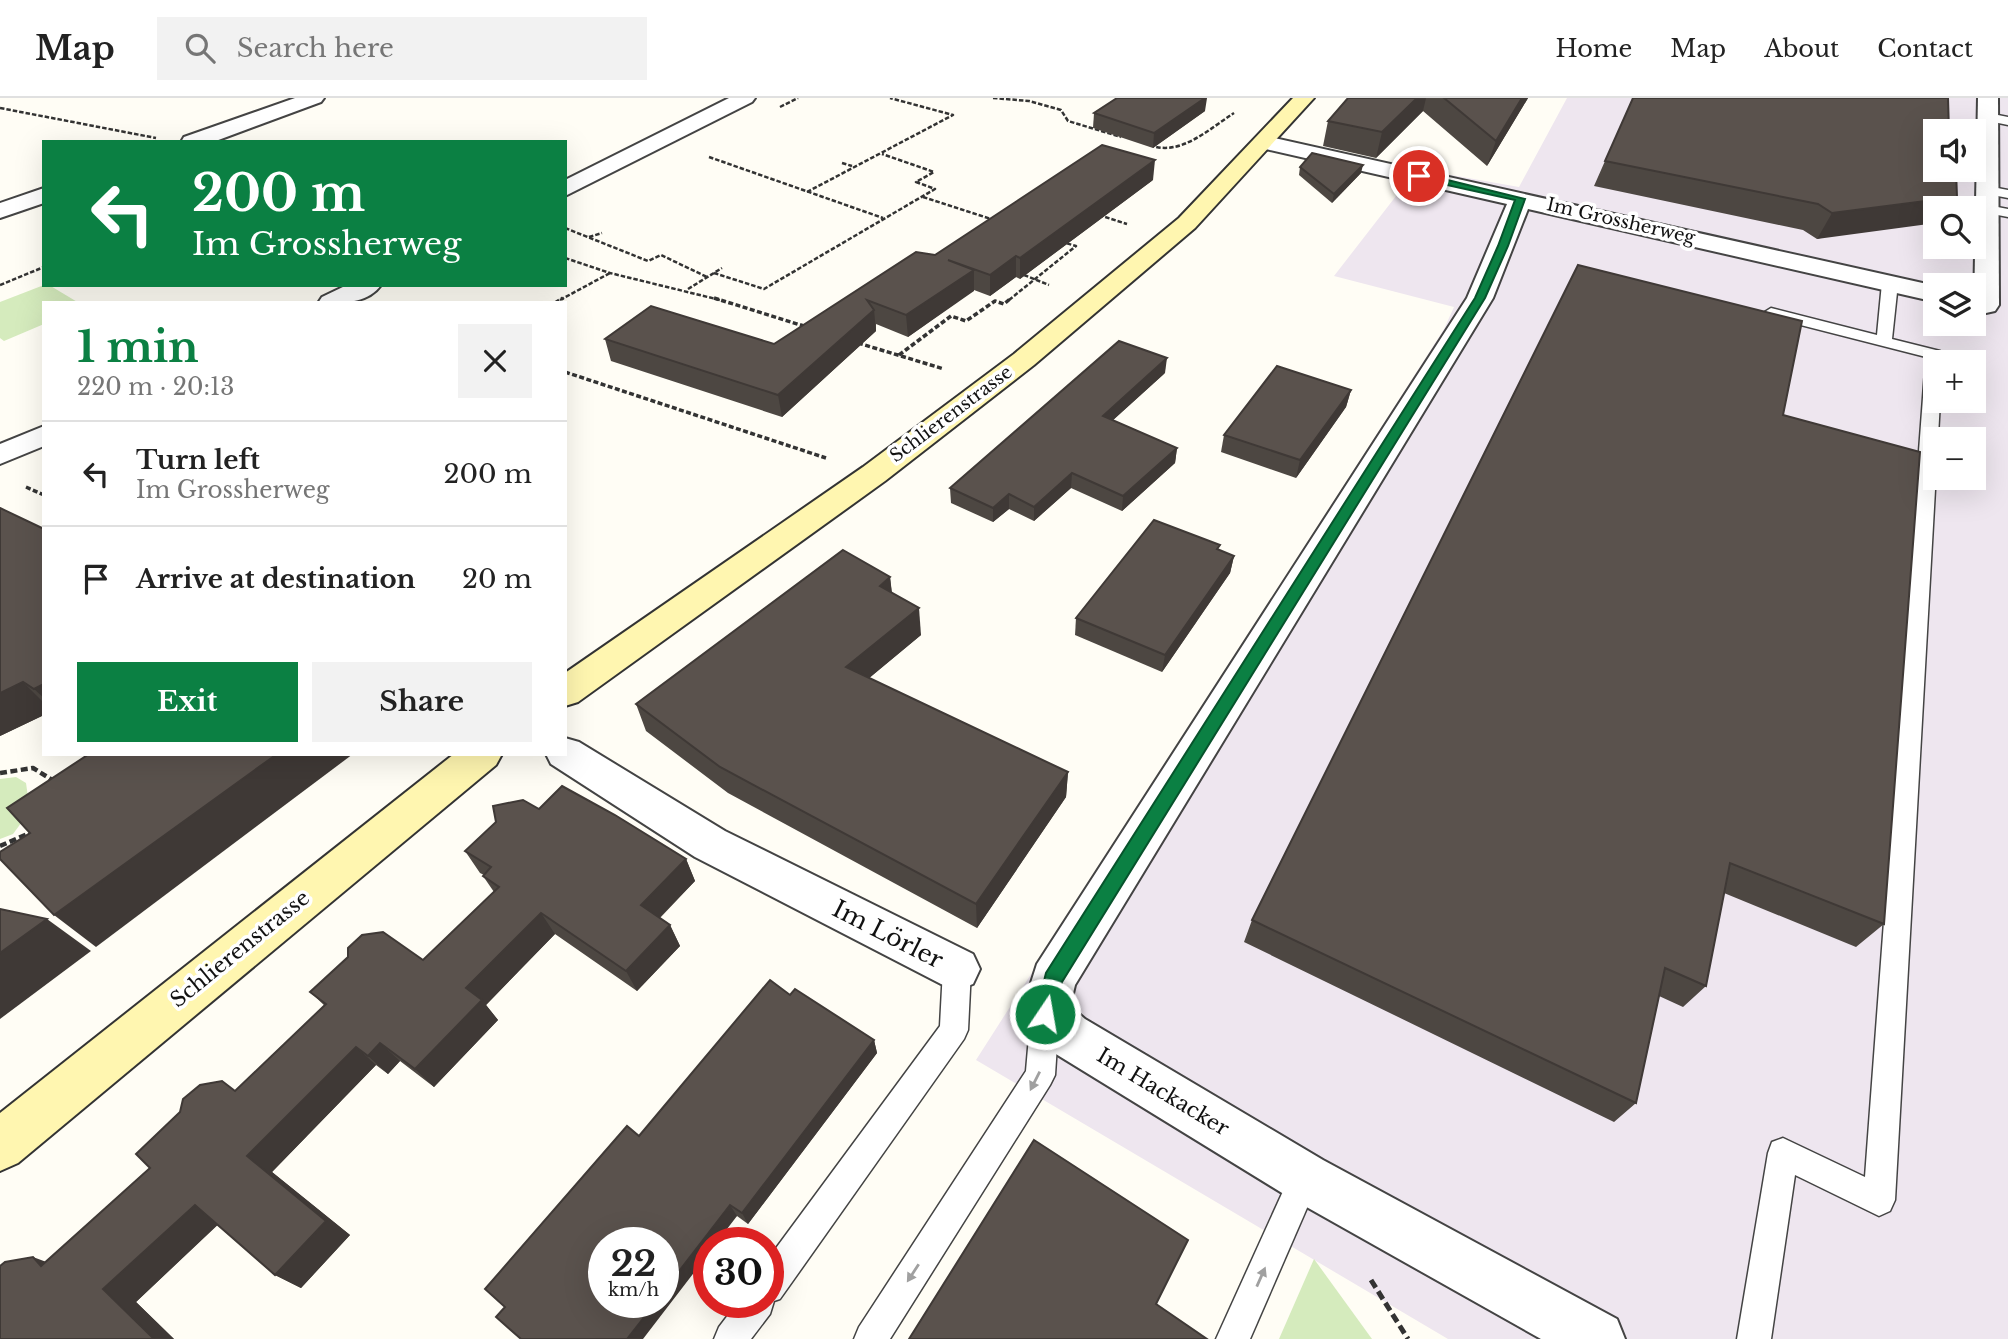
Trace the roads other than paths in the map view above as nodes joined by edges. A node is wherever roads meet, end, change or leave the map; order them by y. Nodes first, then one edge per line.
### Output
1 (314, 98) edge
2 (745, 98) edge
3 (1304, 98) edge
4 (1995, 112) edge
5 (198, 140) edge
6 (1265, 142) junction
7 (567, 189) edge
8 (42, 196) edge
9 (1520, 199) junction
10 (1998, 201) edge
11 (0, 211) edge
12 (1889, 283) junction
13 (364, 287) edge
14 (1923, 290) edge
15 (335, 301) edge
16 (1989, 306) edge
17 (1751, 308) edge
18 (1884, 341) junction
19 (42, 436) edge
20 (0, 455) edge
21 (567, 691) edge
22 (567, 754) edge
23 (480, 756) edge
24 (957, 969) joint
25 (1045, 1014) junction
26 (0, 1145) edge
27 (1305, 1178) junction
28 (784, 1265) edge
29 (746, 1318) edge
30 (731, 1339) edge
31 (871, 1339) edge
32 (1233, 1339) edge
33 (1597, 1339) edge
34 (1754, 1339) edge

1 - 5 street
2 - 7 street
3 - 6 street, Schlierenstrasse
4 - 10 street
6 - 9 street, Im Grossherweg
6 - 21 street, Schlierenstrasse
8 - 11 street
9 - 12 street, Im Grossherweg
9 - 25 street
10 - 16 street
12 - 14 street, Im Grossherweg
12 - 18 lane
13 - 15 street
17 - 18 lane
18 - 34 lane
19 - 20 street
22 - 24 street, Im Lörler
23 - 26 street, Schlierenstrasse
24 - 28 lane, Im Lörler
25 - 27 street, Im Hackacker
25 -> 31 lane
32 -> 27 lane
27 - 33 street, Im Hackacker
29 - 30 lane

